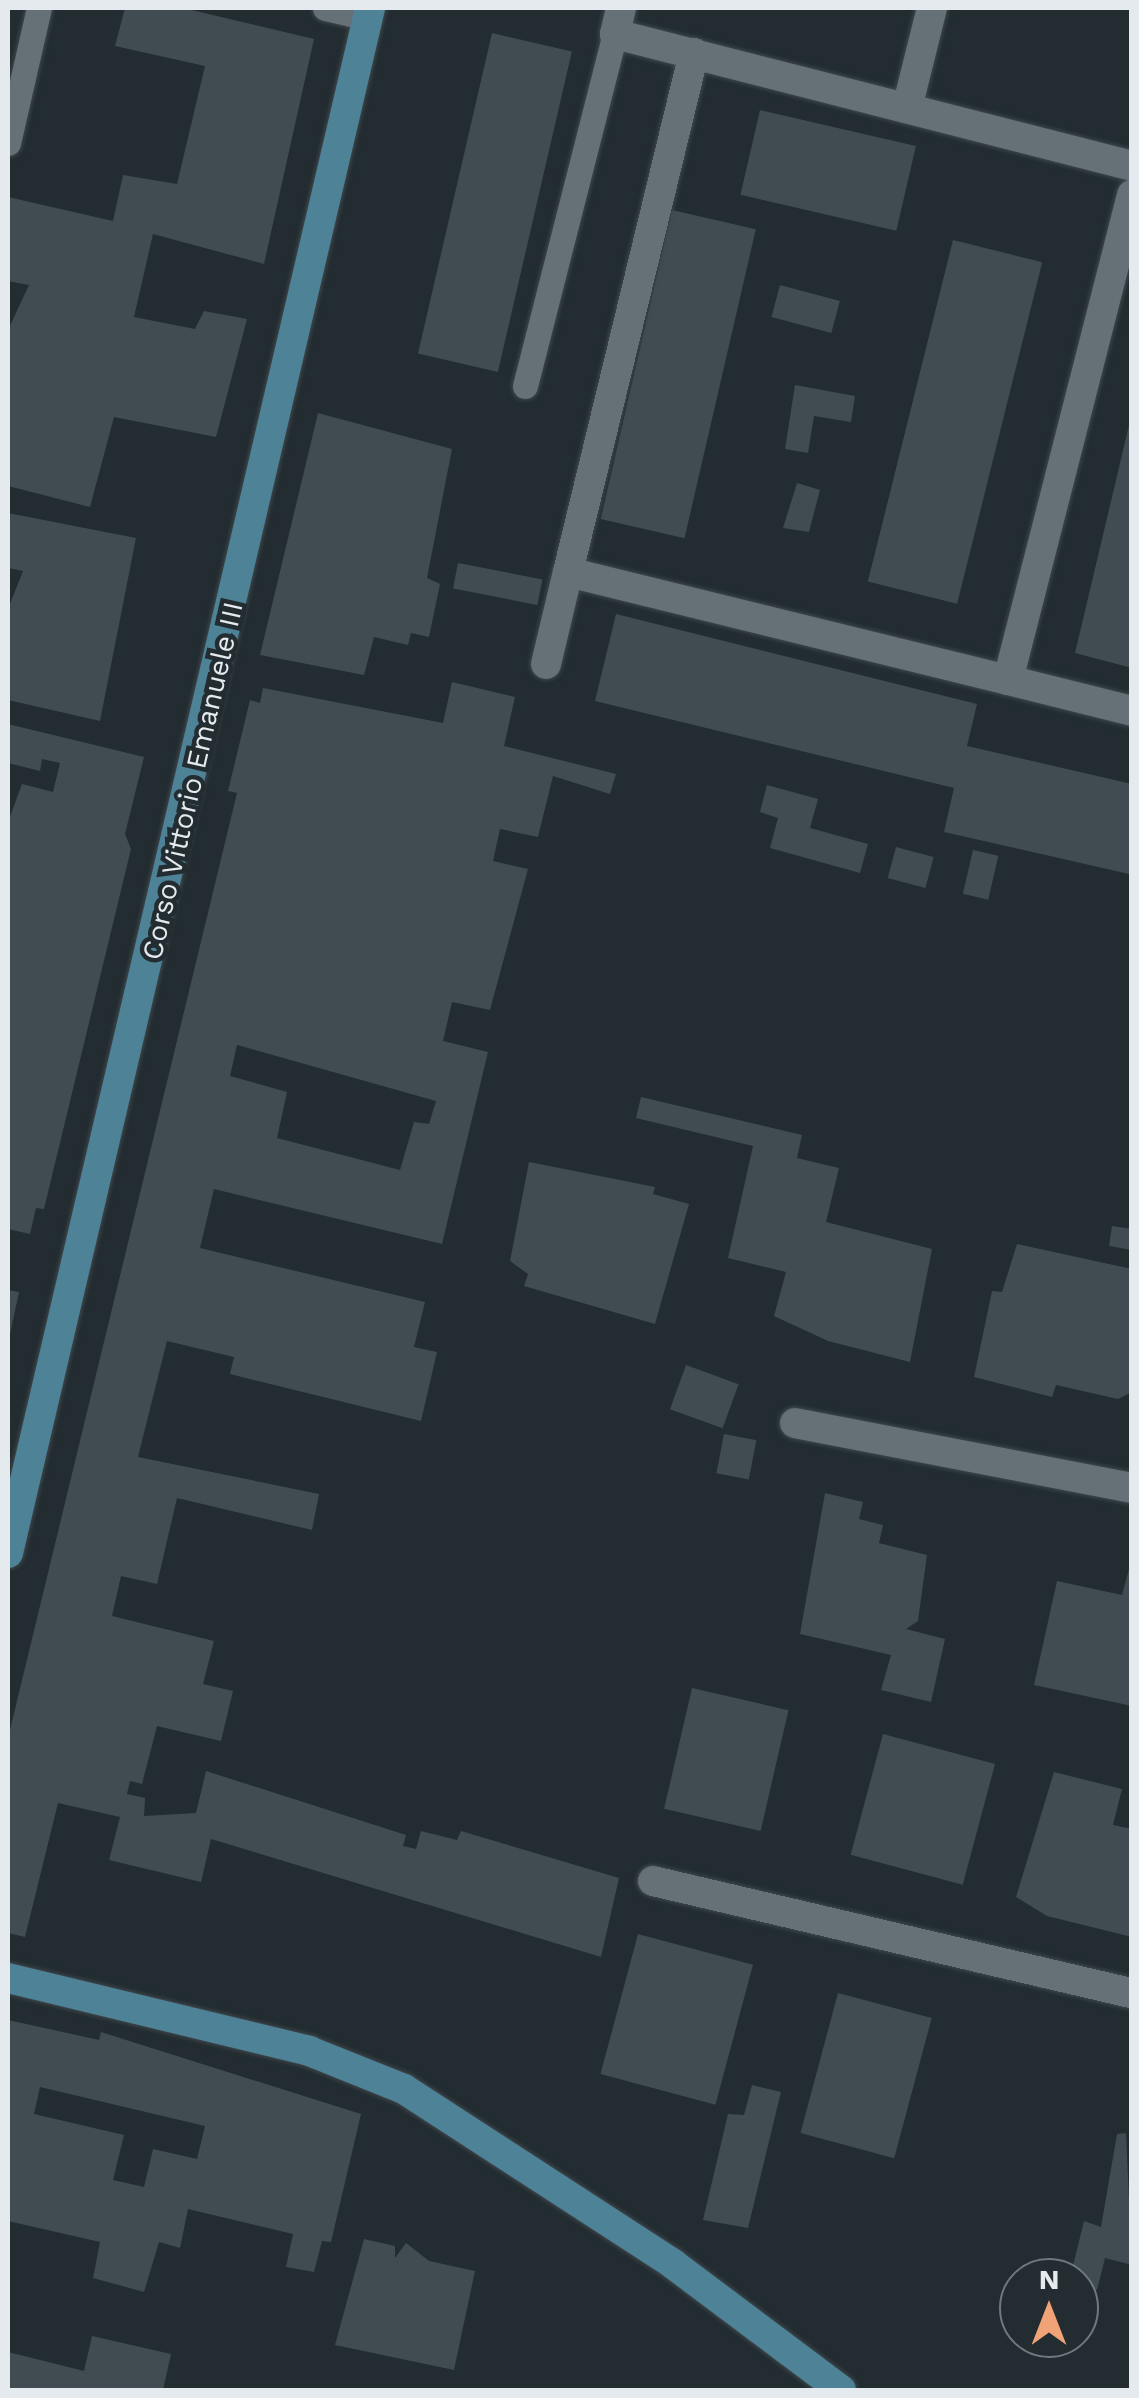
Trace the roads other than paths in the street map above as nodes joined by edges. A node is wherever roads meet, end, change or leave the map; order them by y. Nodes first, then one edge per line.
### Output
1 (39, 8) edge
2 (325, 8) edge
3 (932, 8) edge
4 (369, 13) edge
5 (618, 21) edge
6 (694, 54) junction
7 (907, 108) junction
8 (8, 143) edge
9 (1132, 166) edge
10 (1132, 195) edge
11 (526, 386) dead end
12 (568, 572) junction
13 (546, 664) dead end
14 (1008, 680) junction
15 (1132, 711) edge
16 (796, 1423) dead end
17 (1132, 1488) edge
18 (8, 1554) edge
19 (653, 1881) dead end
20 (8, 1978) edge
21 (1132, 1993) edge
22 (841, 2390) edge

1 - 8 lane
2 - 4 lane
3 - 7 street
4 - 18 street, Corso Vittorio Emanuele III
5 - 6 street
5 - 11 lane
6 - 7 street
6 - 12 street
7 - 9 street
10 - 14 street
12 - 13 street
12 - 14 street
14 - 15 street
16 - 17 street
19 - 21 street
20 - 22 street

